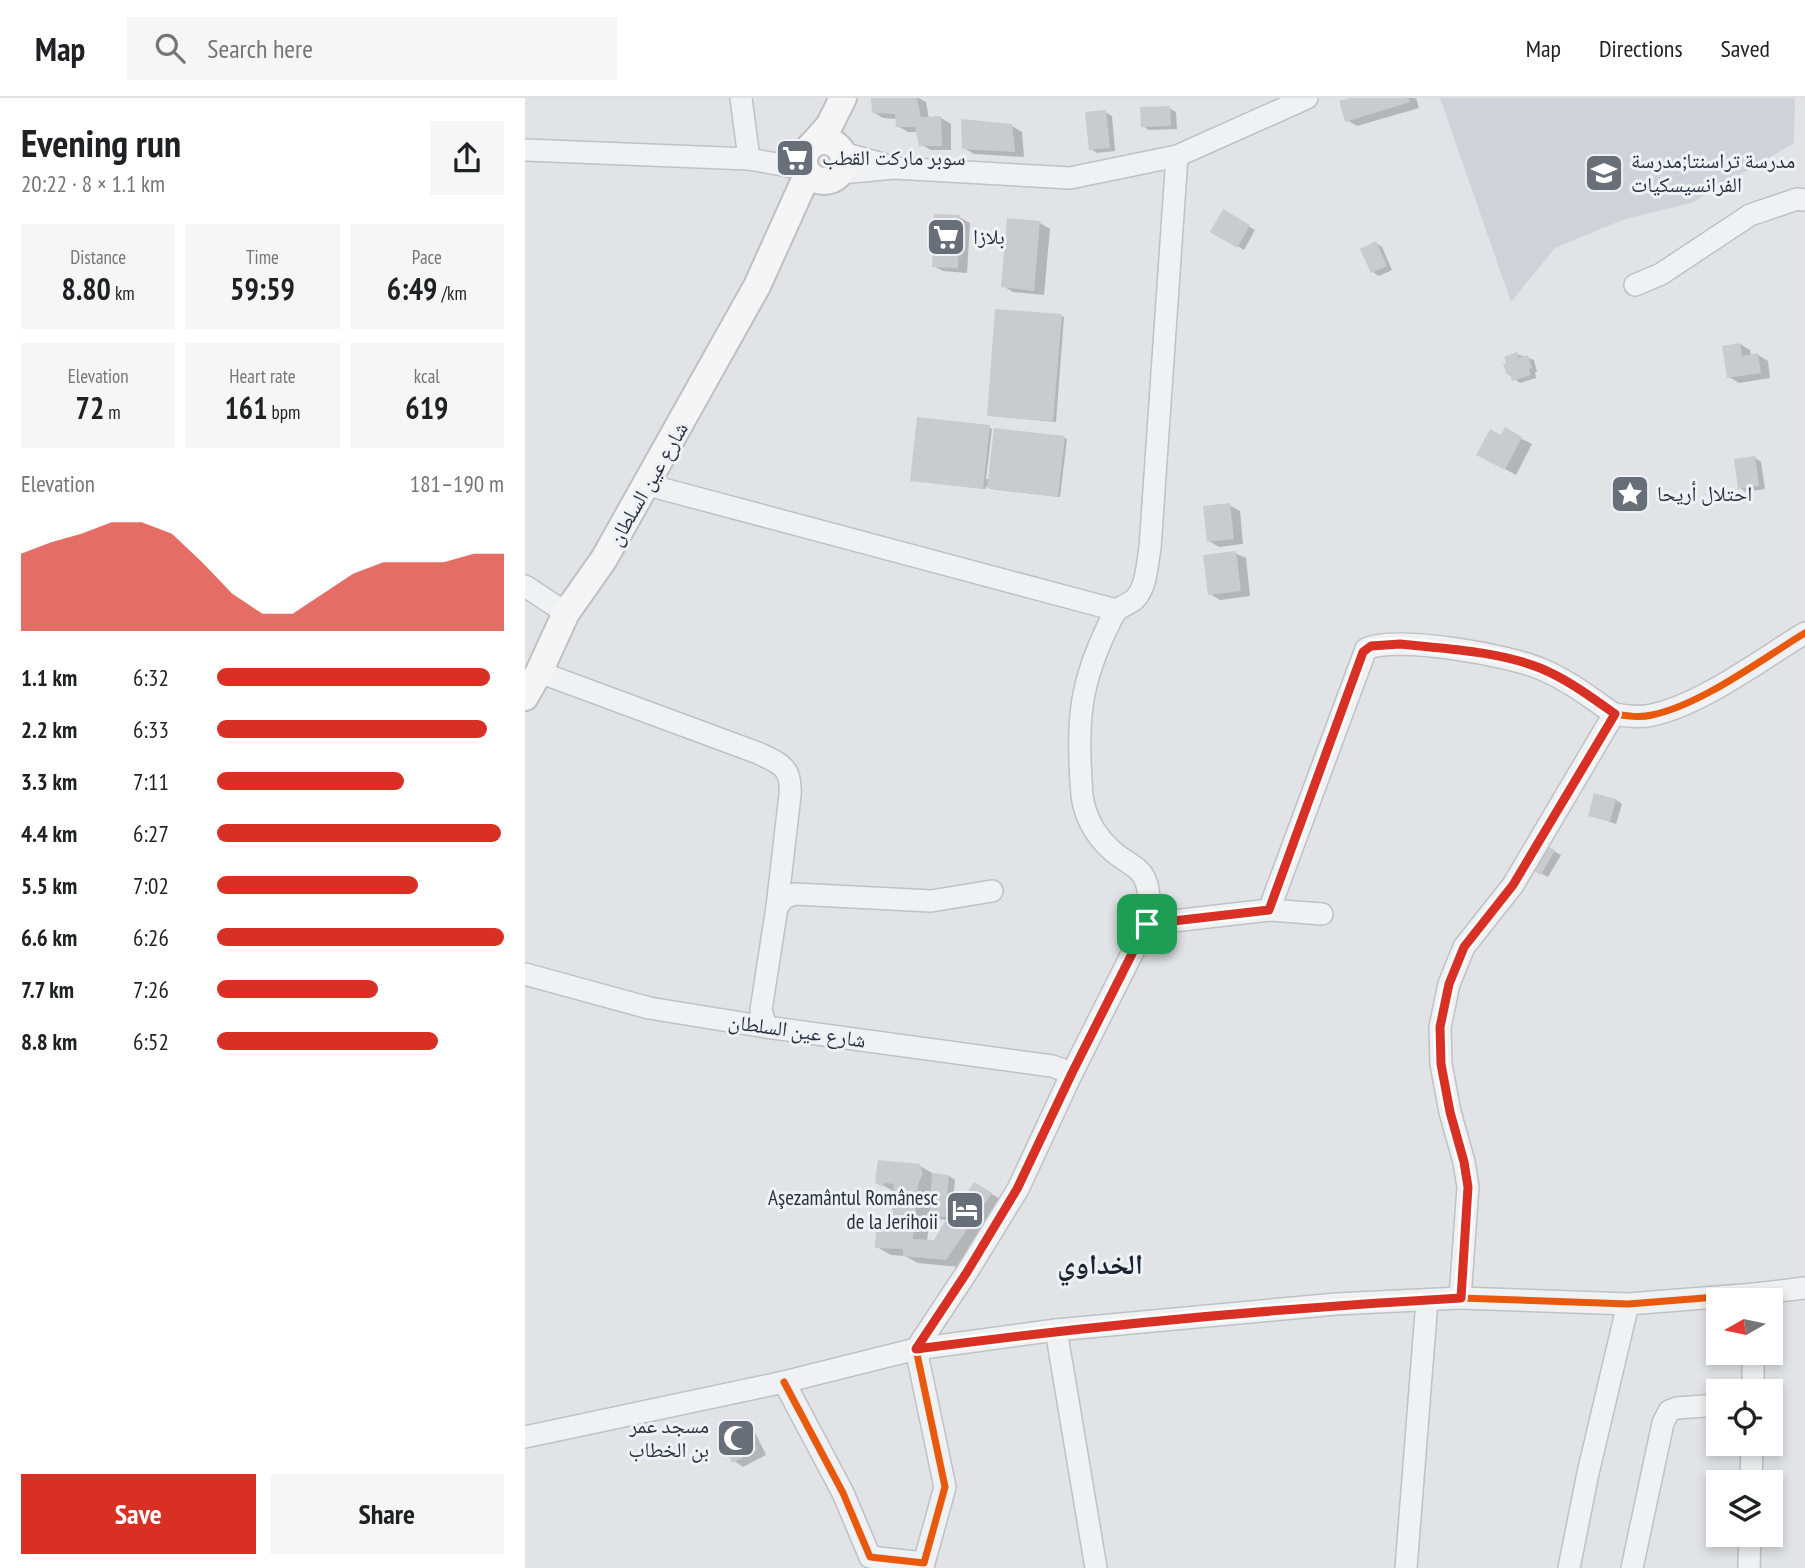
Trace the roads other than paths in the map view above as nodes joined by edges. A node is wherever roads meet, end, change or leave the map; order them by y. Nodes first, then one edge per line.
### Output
1 (741, 98) edge
2 (843, 98) edge
3 (853, 98) edge
4 (1307, 98) edge
5 (525, 150) edge
6 (1177, 156) junction
7 (748, 159) junction
8 (809, 159) junction
9 (840, 164) junction
10 (1805, 200) edge
11 (766, 267) junction
12 (1635, 285) dead end
13 (648, 485) junction
14 (525, 586) edge
15 (1116, 610) junction
16 (566, 613) junction
17 (1805, 633) edge
18 (539, 672) junction
19 (525, 697) edge
20 (1615, 714) junction
21 (782, 874) junction
22 (992, 891) dead end
23 (795, 894) junction
24 (777, 907) junction
25 (1269, 910) junction
26 (1322, 914) dead end
27 (1147, 924) junction
28 (525, 974) edge
29 (766, 1027) junction
30 (1072, 1073) junction
31 (1805, 1288) edge
32 (1783, 1292) edge
33 (1461, 1298) junction
34 (1427, 1300) junction
35 (1706, 1300) edge
36 (1628, 1304) junction
37 (1056, 1330) junction
38 (916, 1349) junction
39 (784, 1382) junction
40 (1706, 1406) edge
41 (525, 1437) edge
42 (1750, 1547) edge
43 (1096, 1568) edge
44 (1406, 1568) edge
45 (1569, 1568) edge
46 (1632, 1568) edge
47 (1749, 1568) edge

1 - 7 street
2 - 8 main road, شارع عين السلطان
3 - 9 main road, شارع عين السلطان
4 - 6 street
5 - 7 street
6 - 9 street
6 - 15 street
7 - 8 street
8 - 9 main road
8 - 9 main road
8 - 11 main road, شارع عين السلطان
9 - 11 main road, شارع عين السلطان
10 - 12 street
11 - 13 main road, شارع عين السلطان
13 - 15 street
13 - 16 main road, شارع عين السلطان
14 - 16 street
15 - 27 street
16 - 18 main road, شارع عين السلطان
17 - 20 street
18 - 19 main road, شارع عين السلطان
18 - 21 street
20 - 25 street
20 - 33 street
21 - 23 street
21 - 24 street
22 - 23 street
23 - 24 street
24 - 29 street
25 - 26 street
25 - 27 street
27 - 30 street
28 - 29 street, شارع عين السلطان
29 - 30 street, شارع عين السلطان
30 - 38 street
31 - 32 street
33 - 34 street
33 - 36 street
34 - 37 street
34 - 44 street
35 - 36 street
36 - 45 street
37 - 38 street
37 - 43 street
38 - 39 street
38 - 39 street
39 - 41 street
40 - 46 street
42 - 47 street

